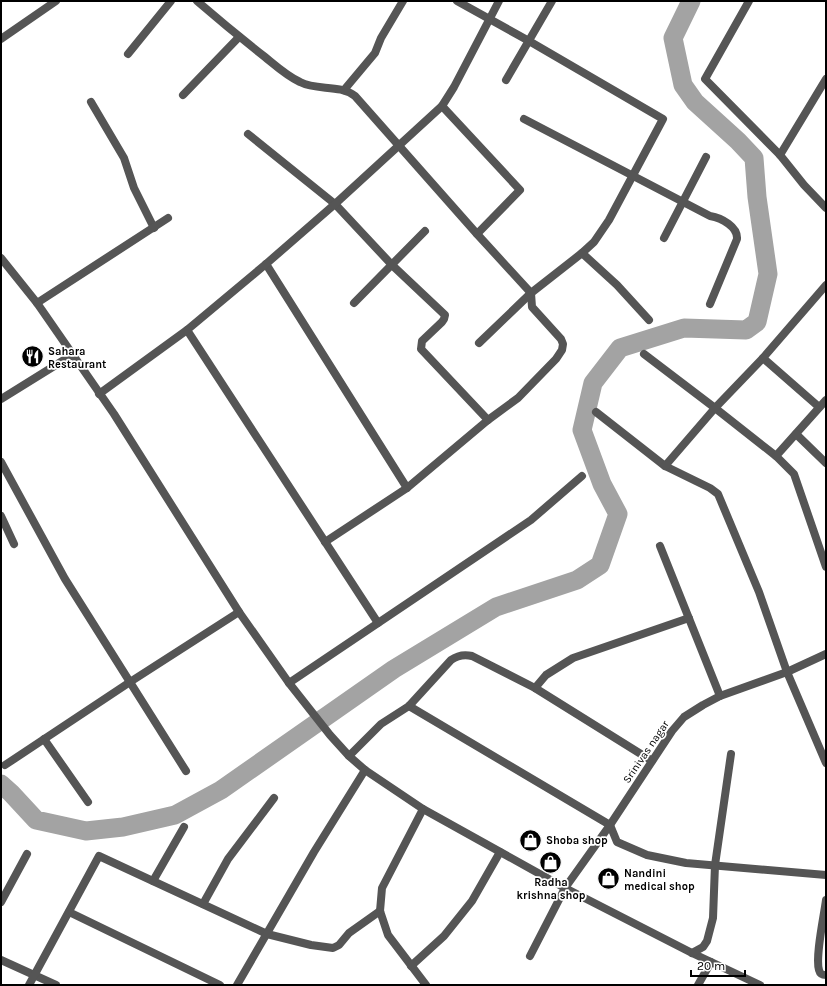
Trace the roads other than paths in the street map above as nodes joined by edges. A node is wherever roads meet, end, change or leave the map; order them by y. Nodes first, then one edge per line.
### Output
1 (56, 1) edge
2 (171, 1) edge
3 (197, 1) edge
4 (403, 1) edge
5 (456, 1) edge
6 (499, 1) edge
7 (552, 1) edge
8 (749, 1) edge
9 (488, 20) junction
10 (239, 37) junction
11 (1, 39) edge
12 (530, 41) junction
13 (128, 54) dead end
14 (826, 79) edge
15 (506, 80) dead end
16 (344, 90) junction
17 (183, 96) dead end
18 (91, 102) dead end
19 (442, 106) junction
20 (524, 118) dead end
21 (248, 134) dead end
22 (398, 145) junction
23 (780, 155) junction
24 (706, 157) dead end
25 (634, 176) junction
26 (683, 203) junction
27 (335, 204) junction
28 (826, 208) edge
29 (168, 218) dead end
30 (154, 228) junction
31 (425, 231) dead end
32 (476, 234) junction
33 (664, 238) dead end
34 (582, 253) junction
35 (1, 258) edge
36 (266, 264) junction
37 (392, 264) junction
38 (826, 285) edge
39 (531, 293) junction
40 (37, 303) junction
41 (354, 303) dead end
42 (710, 304) dead end
43 (649, 320) dead end
44 (187, 330) junction
45 (479, 343) dead end
46 (644, 354) dead end
47 (72, 355) junction
48 (764, 358) junction
49 (99, 394) junction
50 (1, 399) edge
51 (826, 400) edge
52 (819, 407) junction
53 (716, 408) junction
54 (596, 412) dead end
55 (488, 420) junction
56 (796, 434) junction
57 (776, 456) junction
58 (1, 462) edge
59 (826, 463) edge
60 (665, 466) junction
61 (582, 476) dead end
62 (407, 488) junction
63 (1, 516) edge
64 (325, 542) junction
65 (14, 544) dead end
66 (660, 546) dead end
67 (826, 565) edge
68 (239, 612) junction
69 (689, 618) junction
70 (378, 623) junction
71 (826, 654) edge
72 (787, 672) junction
73 (130, 682) junction
74 (289, 683) junction
75 (535, 688) junction
76 (720, 696) junction
77 (409, 706) junction
78 (44, 739) junction
79 (731, 754) dead end
80 (349, 756) junction
81 (825, 759) edge
82 (652, 761) junction
83 (5, 765) dead end
84 (365, 770) junction
85 (186, 771) dead end
86 (274, 798) dead end
87 (88, 802) dead end
88 (423, 809) junction
89 (610, 825) junction
90 (184, 827) dead end
91 (500, 852) junction
92 (27, 854) dead end
93 (715, 865) junction
94 (826, 875) edge
95 (153, 881) junction
96 (565, 888) junction
97 (826, 900) edge
98 (1, 902) edge
99 (203, 904) junction
100 (380, 911) junction
101 (69, 912) junction
102 (268, 934) junction
103 (692, 953) junction
104 (530, 956) dead end
105 (1, 960) edge
106 (711, 962) junction
107 (411, 966) junction
108 (36, 975) junction
109 (826, 976) edge
110 (30, 985) edge
111 (56, 985) edge
112 (220, 985) edge
113 (237, 985) edge
114 (426, 985) edge
115 (698, 985) edge
116 (760, 985) edge

1 - 11 street
2 - 13 street
3 - 10 street
4 - 16 street
5 - 9 street
6 - 9 street
7 - 12 street
8 - 23 street
9 - 12 street
9 - 19 street
10 - 16 street
10 - 17 street
12 - 15 street
12 - 25 street
14 - 23 street
16 - 22 street
18 - 30 street
19 - 22 street
19 - 32 street
20 - 25 street
21 - 27 street
22 - 27 street
22 - 32 street
23 - 28 street
24 - 26 street
25 - 26 street
25 - 34 street
26 - 33 street
26 - 42 street
27 - 36 street
27 - 37 street
29 - 30 street
30 - 40 street
31 - 37 street
32 - 39 street
34 - 39 street
34 - 43 street
35 - 40 street
36 - 44 street
36 - 62 street
37 - 41 street
37 - 55 street
38 - 48 street
39 - 45 street
39 - 55 street
40 - 47 street
44 - 49 street
44 - 64 street
46 - 53 street
47 - 49 street
47 - 50 street
48 - 52 street
48 - 53 street
49 - 68 street
51 - 52 street
52 - 56 street
53 - 57 street
53 - 60 street
54 - 60 street
55 - 62 street
56 - 57 street
56 - 59 street
57 - 67 street
58 - 73 street
60 - 72 street
61 - 70 street
62 - 64 street
63 - 65 street
64 - 70 street
66 - 69 street
68 - 73 street
68 - 74 street
69 - 75 street
69 - 76 street
70 - 74 street
71 - 72 street, Srinivas nagar
72 - 76 street, Srinivas nagar
72 - 81 street
73 - 78 street
73 - 85 street
74 - 80 street
75 - 77 street
75 - 82 street
76 - 82 street, Srinivas nagar
77 - 80 street
77 - 89 street
78 - 83 street
78 - 87 street
79 - 93 street
80 - 84 street
82 - 89 street, Srinivas nagar
84 - 88 street
84 - 102 street
86 - 99 street
88 - 91 street
88 - 100 street
89 - 93 street
89 - 96 street, Srinivas nagar
90 - 95 street
91 - 96 street
91 - 107 street
92 - 98 street
93 - 94 street
93 - 103 street
95 - 99 street
95 - 101 street
96 - 103 street
96 - 104 street, Srinivas nagar
97 - 109 street
99 - 102 street
100 - 102 street
100 - 107 street
101 - 108 street
101 - 112 street
102 - 113 street
103 - 106 street
105 - 108 street
106 - 115 street
106 - 116 street
107 - 114 street
108 - 110 street
108 - 111 street

